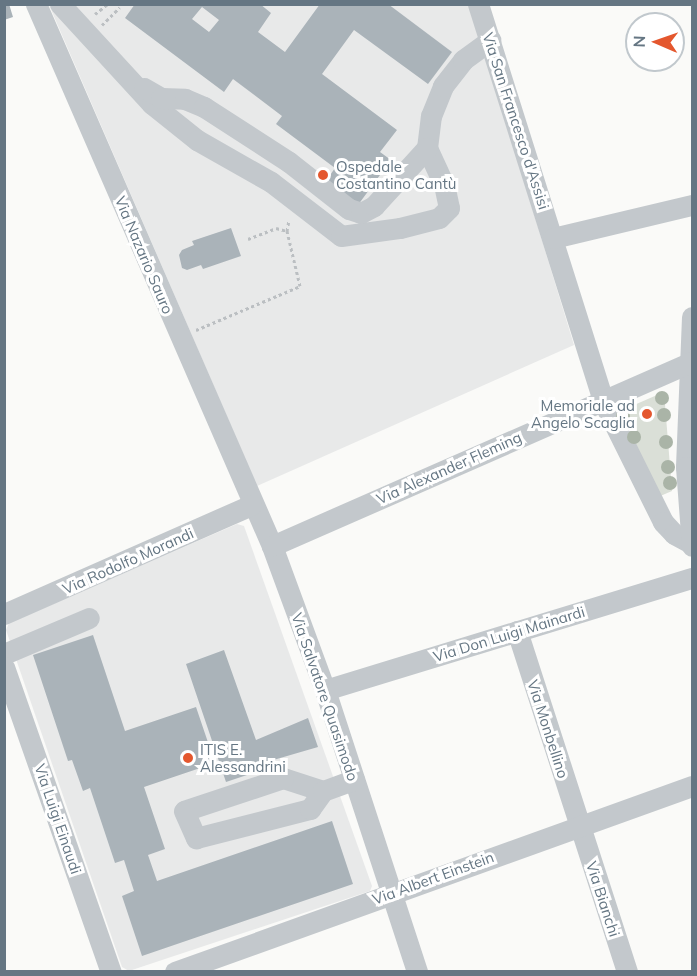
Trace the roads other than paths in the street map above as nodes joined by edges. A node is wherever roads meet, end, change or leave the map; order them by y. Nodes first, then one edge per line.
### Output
1 (36, 4) edge
2 (60, 4) edge
3 (478, 4) edge
4 (491, 40) junction
5 (133, 82) junction
6 (427, 148) junction
7 (693, 205) edge
8 (554, 238) junction
9 (693, 317) edge
10 (690, 363) edge
11 (603, 401) junction
12 (251, 505) junction
13 (692, 544) edge
14 (272, 546) junction
15 (693, 578) edge
16 (4, 614) edge
17 (89, 618) dead end
18 (517, 631) junction
19 (4, 654) edge
20 (4, 668) edge
21 (325, 690) junction
22 (354, 780) junction
23 (693, 786) edge
24 (323, 792) junction
25 (579, 826) junction
26 (390, 893) junction
27 (111, 972) edge
28 (175, 972) edge
29 (417, 972) edge
30 (627, 972) edge

1 - 12 street, Via Nazario Sauro
2 - 5 street
3 - 4 street, Via San Francesco d'Assisi
4 - 6 street
4 - 8 street, Via San Francesco d'Assisi
5 - 6 street
5 - 6 street
7 - 8 street
8 - 11 street, Via San Francesco d'Assisi
9 - 10 street
10 - 11 street, Via Alexander Fleming
10 - 13 street
11 - 13 street, Via San Francesco d'Assisi
11 - 14 street, Via Alexander Fleming
12 - 14 street, Via Salvatore Quasimodo
12 - 16 street, Via Rodolfo Morandi
14 - 21 street, Via Salvatore Quasimodo
15 - 18 street, Via Don Luigi Mainardi
17 - 19 street
18 - 21 street, Via Don Luigi Mainardi
18 - 25 street, Via Monbellino
20 - 27 street, Via Luigi Einaudi
21 - 22 street, Via Salvatore Quasimodo
22 - 24 street
22 - 26 street, Via Salvatore Quasimodo
23 - 25 street, Via Albert Einstein
24 - 24 street
25 - 26 street, Via Albert Einstein
25 - 30 street, Via Bianchi
26 - 28 street, Via Albert Einstein
26 - 29 street, Via Salvatore Quasimodo

